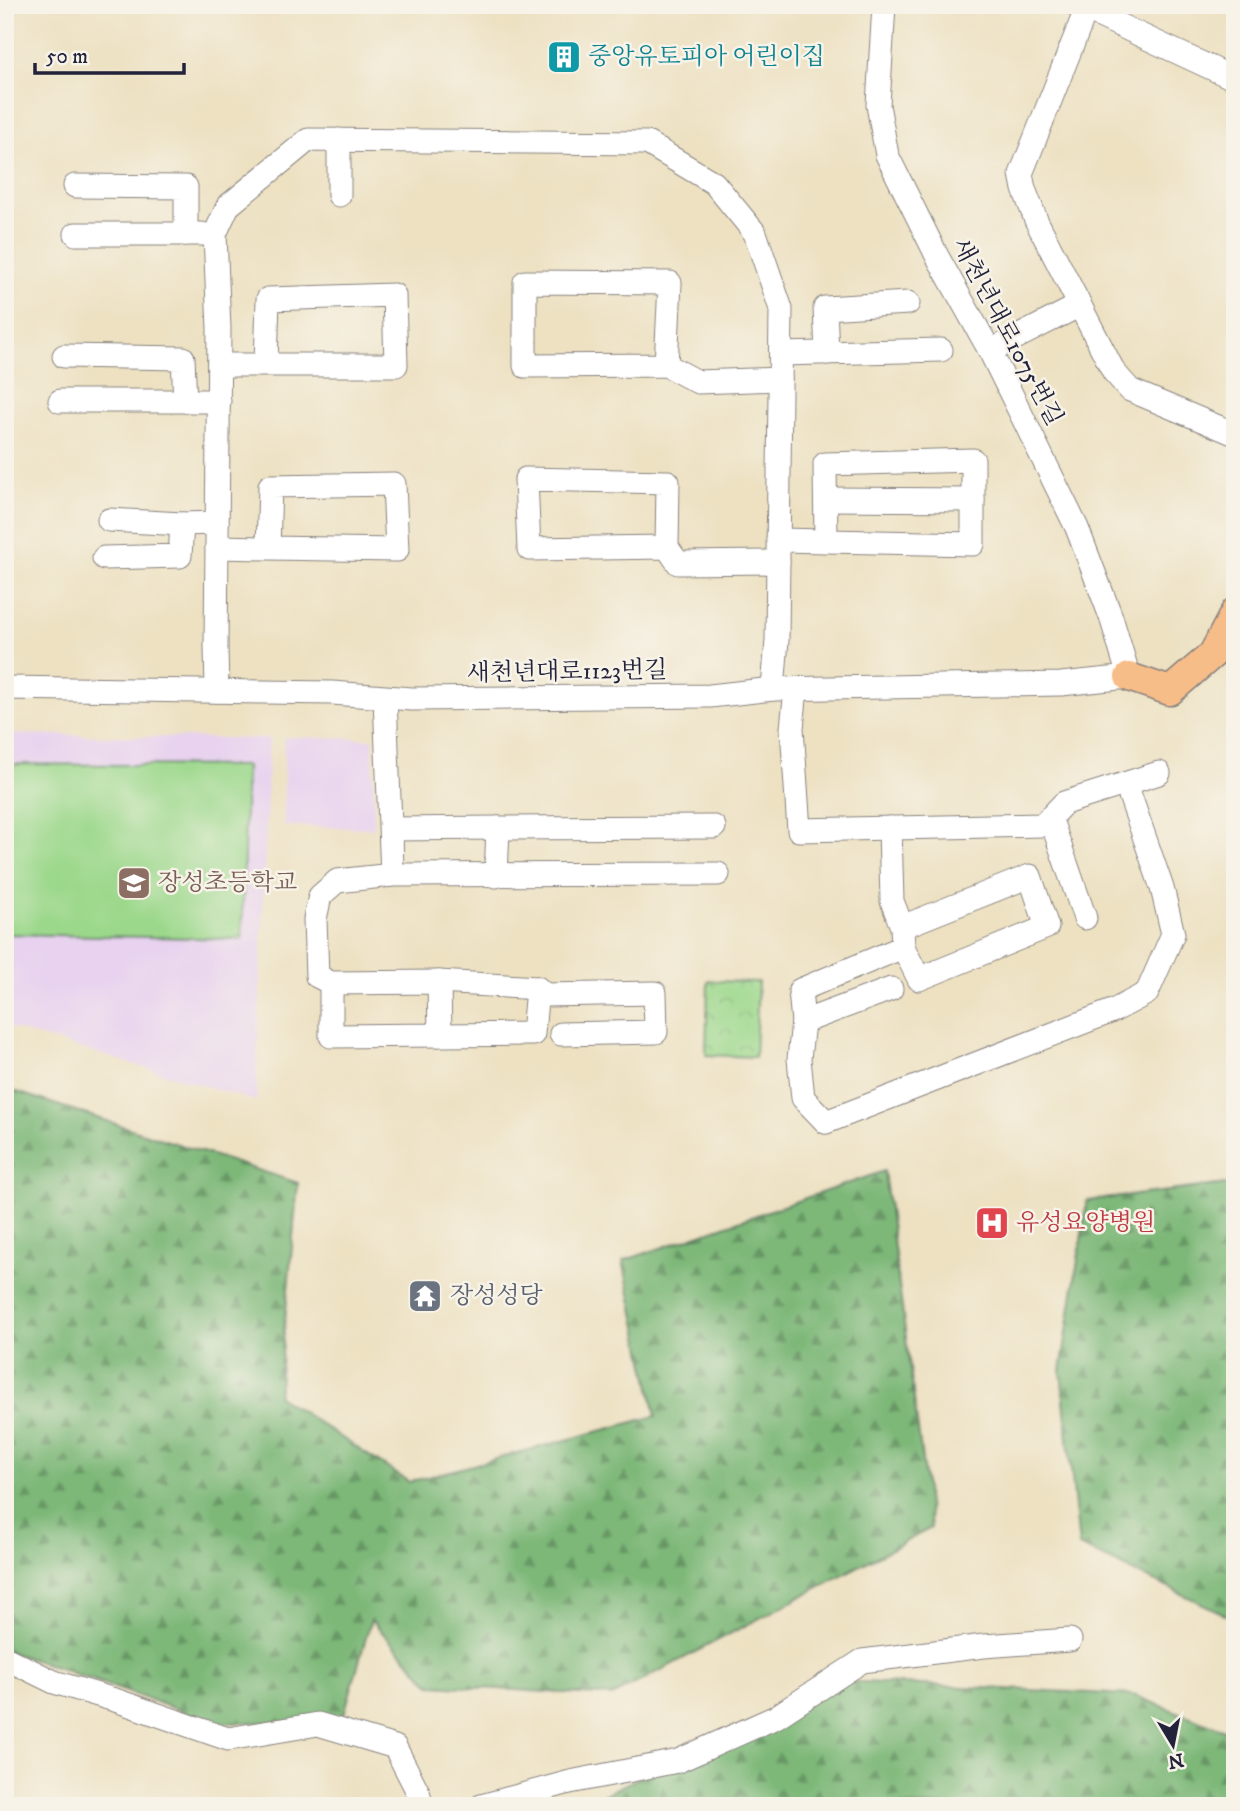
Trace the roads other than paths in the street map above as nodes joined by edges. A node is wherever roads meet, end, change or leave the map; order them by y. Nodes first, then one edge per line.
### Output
1 (884, 5) edge
2 (1084, 7) edge
3 (1235, 79) edge
4 (339, 140) junction
5 (75, 186) dead end
6 (339, 195) dead end
7 (76, 234) dead end
8 (186, 234) junction
9 (215, 234) junction
10 (908, 303) dead end
11 (1080, 305) junction
12 (941, 349) dead end
13 (990, 351) junction
14 (827, 353) junction
15 (781, 354) junction
16 (64, 356) dead end
17 (219, 365) junction
18 (266, 365) junction
19 (666, 365) junction
20 (780, 379) junction
21 (60, 401) dead end
22 (185, 401) junction
23 (219, 401) junction
24 (1235, 434) edge
25 (827, 499) dead end
26 (973, 500) junction
27 (109, 520) dead end
28 (218, 523) junction
29 (182, 524) junction
30 (826, 541) junction
31 (217, 547) junction
32 (667, 547) junction
33 (268, 548) junction
34 (778, 551) junction
35 (104, 558) dead end
36 (1235, 612) edge
37 (1129, 677) junction
38 (5, 688) edge
39 (784, 689) junction
40 (217, 691) junction
41 (385, 698) junction
42 (1159, 773) dead end
43 (1126, 784) junction
44 (1050, 817) junction
45 (715, 827) dead end
46 (498, 828) junction
47 (890, 828) junction
48 (391, 829) junction
49 (718, 874) dead end
50 (392, 875) junction
51 (496, 876) junction
52 (1085, 918) dead end
53 (902, 937) junction
54 (439, 982) junction
55 (331, 983) junction
56 (537, 988) junction
57 (891, 989) dead end
58 (803, 1022) junction
59 (561, 1034) dead end
60 (440, 1035) junction
61 (1070, 1640) dead end
62 (5, 1658) edge
63 (422, 1806) edge
64 (481, 1806) edge

1 - 13 street, 새천년대로1075번길
2 - 3 street
2 - 11 street
4 - 6 street
4 - 9 street
4 - 15 street
5 - 8 street
7 - 8 street
8 - 9 street
9 - 17 street
10 - 14 street
11 - 13 street
11 - 24 street
12 - 14 street
13 - 37 street, 새천년대로1075번길
14 - 15 street
15 - 20 street
16 - 22 street
17 - 18 street
17 - 23 street
18 - 18 street
19 - 19 street
19 - 20 street
20 - 34 street
21 - 22 street
22 - 23 street
23 - 28 street
25 - 26 street
26 - 30 street
26 - 30 street
27 - 29 street
28 - 29 street
28 - 31 street
29 - 35 street
30 - 34 street
31 - 33 street
31 - 40 street
32 - 32 street
32 - 34 street
33 - 33 street
34 - 39 street
36 - 37 main road
37 - 39 street, 새천년대로1123번길
38 - 40 street, 새천년대로1123번길
39 - 41 street, 새천년대로1123번길
39 - 47 street
40 - 41 street, 새천년대로1123번길
41 - 48 street
42 - 43 street
43 - 44 street
43 - 58 street
44 - 47 street
44 - 52 street
45 - 46 street
46 - 48 street
46 - 51 street
47 - 53 street
48 - 50 street
49 - 51 street
50 - 51 street
50 - 55 street
53 - 53 street
53 - 58 street
54 - 55 street
54 - 56 street
54 - 60 street
55 - 60 street
56 - 59 street
56 - 60 street
57 - 58 street
61 - 64 street
62 - 63 street

